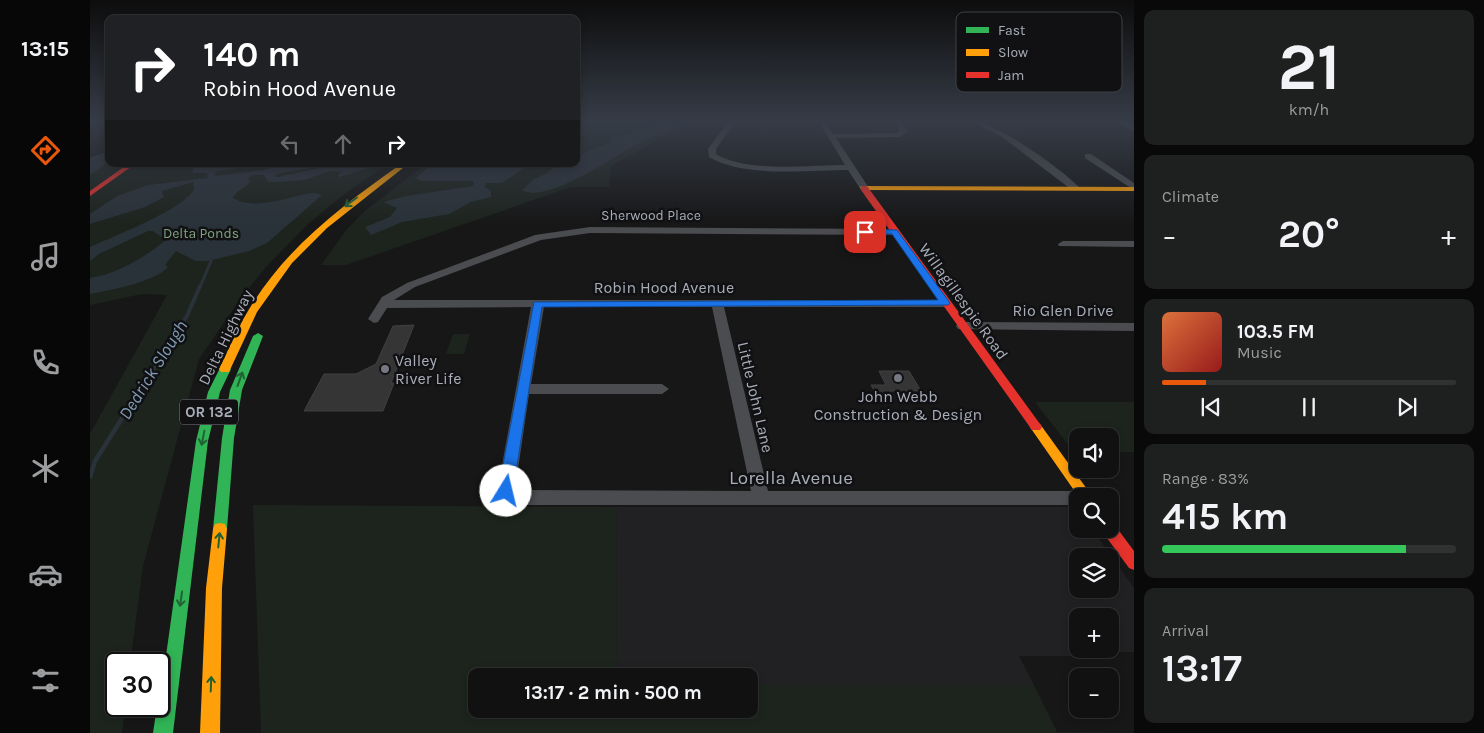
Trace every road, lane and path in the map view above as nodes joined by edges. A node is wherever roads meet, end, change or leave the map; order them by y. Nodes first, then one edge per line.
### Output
1 (714, 156) edge
2 (844, 156) edge
3 (1033, 156) edge
4 (1088, 156) dead end
5 (850, 166) junction
6 (128, 167) edge
7 (401, 167) edge
8 (416, 167) edge
9 (864, 188) junction
10 (1075, 188) junction
11 (1134, 188) edge
12 (90, 194) edge
13 (894, 232) junction
14 (1063, 244) dead end
15 (1134, 244) edge
16 (299, 268) dead end
17 (416, 283) junction
18 (945, 303) junction
19 (383, 304) junction
20 (421, 304) junction
21 (538, 304) junction
22 (717, 304) junction
23 (374, 319) dead end
24 (264, 326) dead end
25 (962, 326) junction
26 (1134, 327) edge
27 (524, 389) junction
28 (662, 389) dead end
29 (1079, 488) edge
30 (761, 498) junction
31 (1069, 498) edge
32 (1115, 538) edge
33 (1134, 564) edge
34 (163, 733) edge
35 (210, 733) edge

1 - 5 street
2 - 5 street, Willagillespie Road
3 - 10 street
4 - 11 street
5 - 9 street, Willagillespie Road
6 - 12 main road
7 -> 34 main road, Delta Highway / OR 132
8 - 16 main road
9 - 10 main road
9 - 13 main road, Willagillespie Road
10 - 11 main road
13 - 17 street, Sherwood Place
13 - 18 main road, Willagillespie Road
14 - 15 street
17 - 19 street, Sherwood Place
17 - 20 street
18 - 22 street, Robin Hood Avenue
18 - 25 main road, Willagillespie Road
19 - 20 street, Robin Hood Avenue
19 - 23 street, Sherwood Place
20 - 21 street, Robin Hood Avenue
21 - 22 street, Robin Hood Avenue
21 - 27 street
22 - 30 street, Little John Lane
35 -> 24 main road, Delta Highway / OR 132
25 - 26 street, Rio Glen Drive
25 - 29 main road, Willagillespie Road
27 - 28 street
27 - 30 street, Lorella Avenue
30 - 31 street, Lorella Avenue
32 - 33 main road

